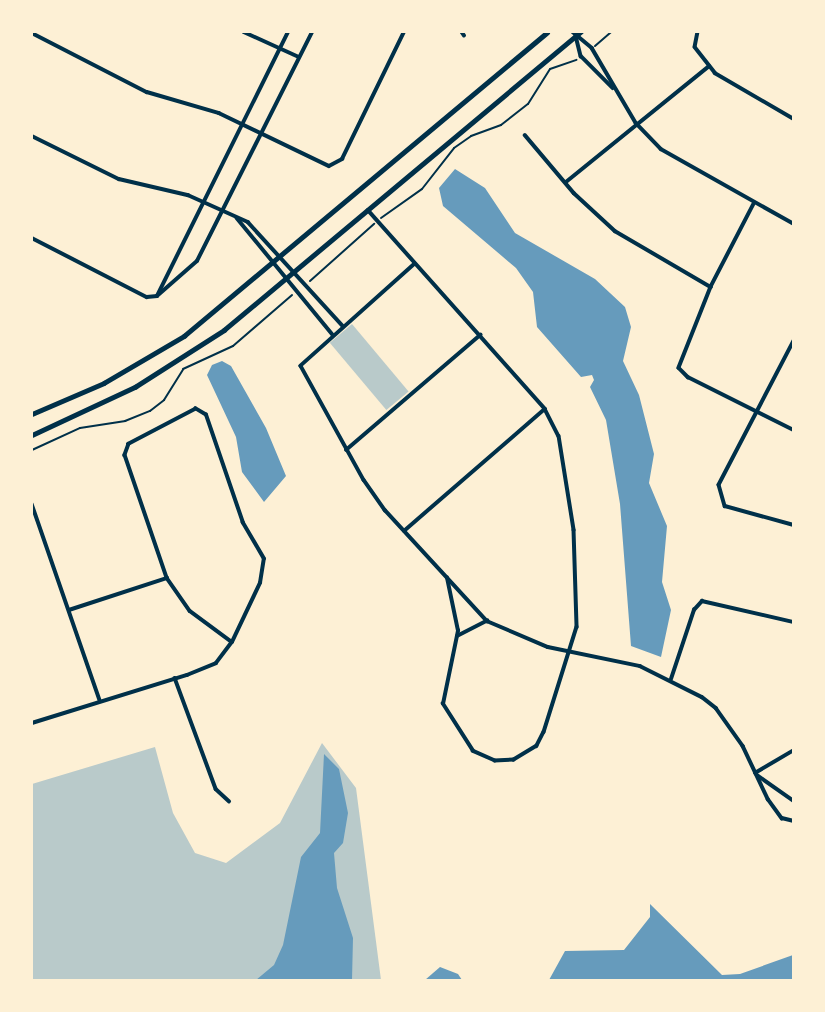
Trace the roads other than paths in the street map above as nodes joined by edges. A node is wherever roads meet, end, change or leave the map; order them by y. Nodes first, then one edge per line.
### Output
1 (244, 32) edge
2 (288, 32) edge
3 (312, 32) edge
4 (404, 32) edge
5 (547, 32) edge
6 (581, 32) edge
7 (698, 32) edge
8 (32, 33) edge
9 (574, 34) edge
10 (280, 48) junction
11 (299, 57) junction
12 (709, 66) junction
13 (613, 88) junction
14 (793, 119) edge
15 (636, 122) junction
16 (242, 124) junction
17 (260, 134) junction
18 (525, 135) dead end
19 (32, 136) edge
20 (566, 183) junction
21 (203, 201) junction
22 (754, 204) junction
23 (222, 210) junction
24 (368, 210) junction
25 (237, 218) junction
26 (793, 224) edge
27 (32, 238) edge
28 (282, 255) junction
29 (415, 264) junction
30 (273, 265) junction
31 (296, 271) junction
32 (285, 280) junction
33 (711, 287) junction
34 (157, 296) junction
35 (343, 326) junction
36 (334, 335) junction
37 (480, 335) junction
38 (793, 341) edge
39 (545, 409) junction
40 (757, 413) junction
41 (32, 414) edge
42 (793, 430) edge
43 (32, 435) edge
44 (346, 450) junction
45 (32, 504) edge
46 (793, 525) edge
47 (404, 531) junction
48 (167, 578) junction
49 (447, 578) junction
50 (69, 610) junction
51 (487, 621) junction
52 (793, 622) edge
53 (457, 636) junction
54 (232, 642) junction
55 (570, 652) junction
56 (175, 678) junction
57 (671, 679) junction
58 (100, 700) junction
59 (32, 723) edge
60 (793, 750) edge
61 (755, 773) junction
62 (229, 801) dead end
63 (793, 801) edge
64 (793, 821) edge

1 - 10 street
2 - 10 street
3 - 11 street
4 - 17 street
5 - 28 main road
6 - 9 main road
7 - 12 street
8 - 16 street
9 - 13 street
9 - 13 street
9 - 24 main road
10 - 11 street
10 - 16 street
11 - 17 street
12 - 14 street
12 - 15 street
13 - 15 street
15 - 20 street
15 - 22 street
16 - 17 street
16 - 21 street
17 - 23 street
18 - 20 street
19 - 21 street
20 - 33 street
21 - 23 street
21 - 34 street
22 - 26 street
22 - 33 street
23 - 25 street
23 - 34 street
24 - 29 street
24 - 31 main road
25 - 28 street
25 - 30 street
27 - 34 street
28 - 30 main road
28 - 31 street
29 - 35 street
29 - 37 street
30 - 32 street
30 - 41 main road
31 - 32 main road
31 - 35 street
32 - 36 street
32 - 43 main road
33 - 40 street
35 - 36 street
36 - 44 street
37 - 39 street
37 - 44 street
38 - 40 street
39 - 47 street
39 - 55 street
40 - 42 street
40 - 46 street
44 - 47 street
45 - 50 street
47 - 49 street
48 - 50 street
48 - 54 street
48 - 54 street
49 - 51 street
49 - 53 street
50 - 58 street
51 - 53 street
51 - 55 street
52 - 57 street
53 - 55 street
54 - 56 street
55 - 57 street
56 - 58 street
56 - 62 street
57 - 61 street
58 - 59 street
60 - 61 street
61 - 63 street
61 - 64 street

